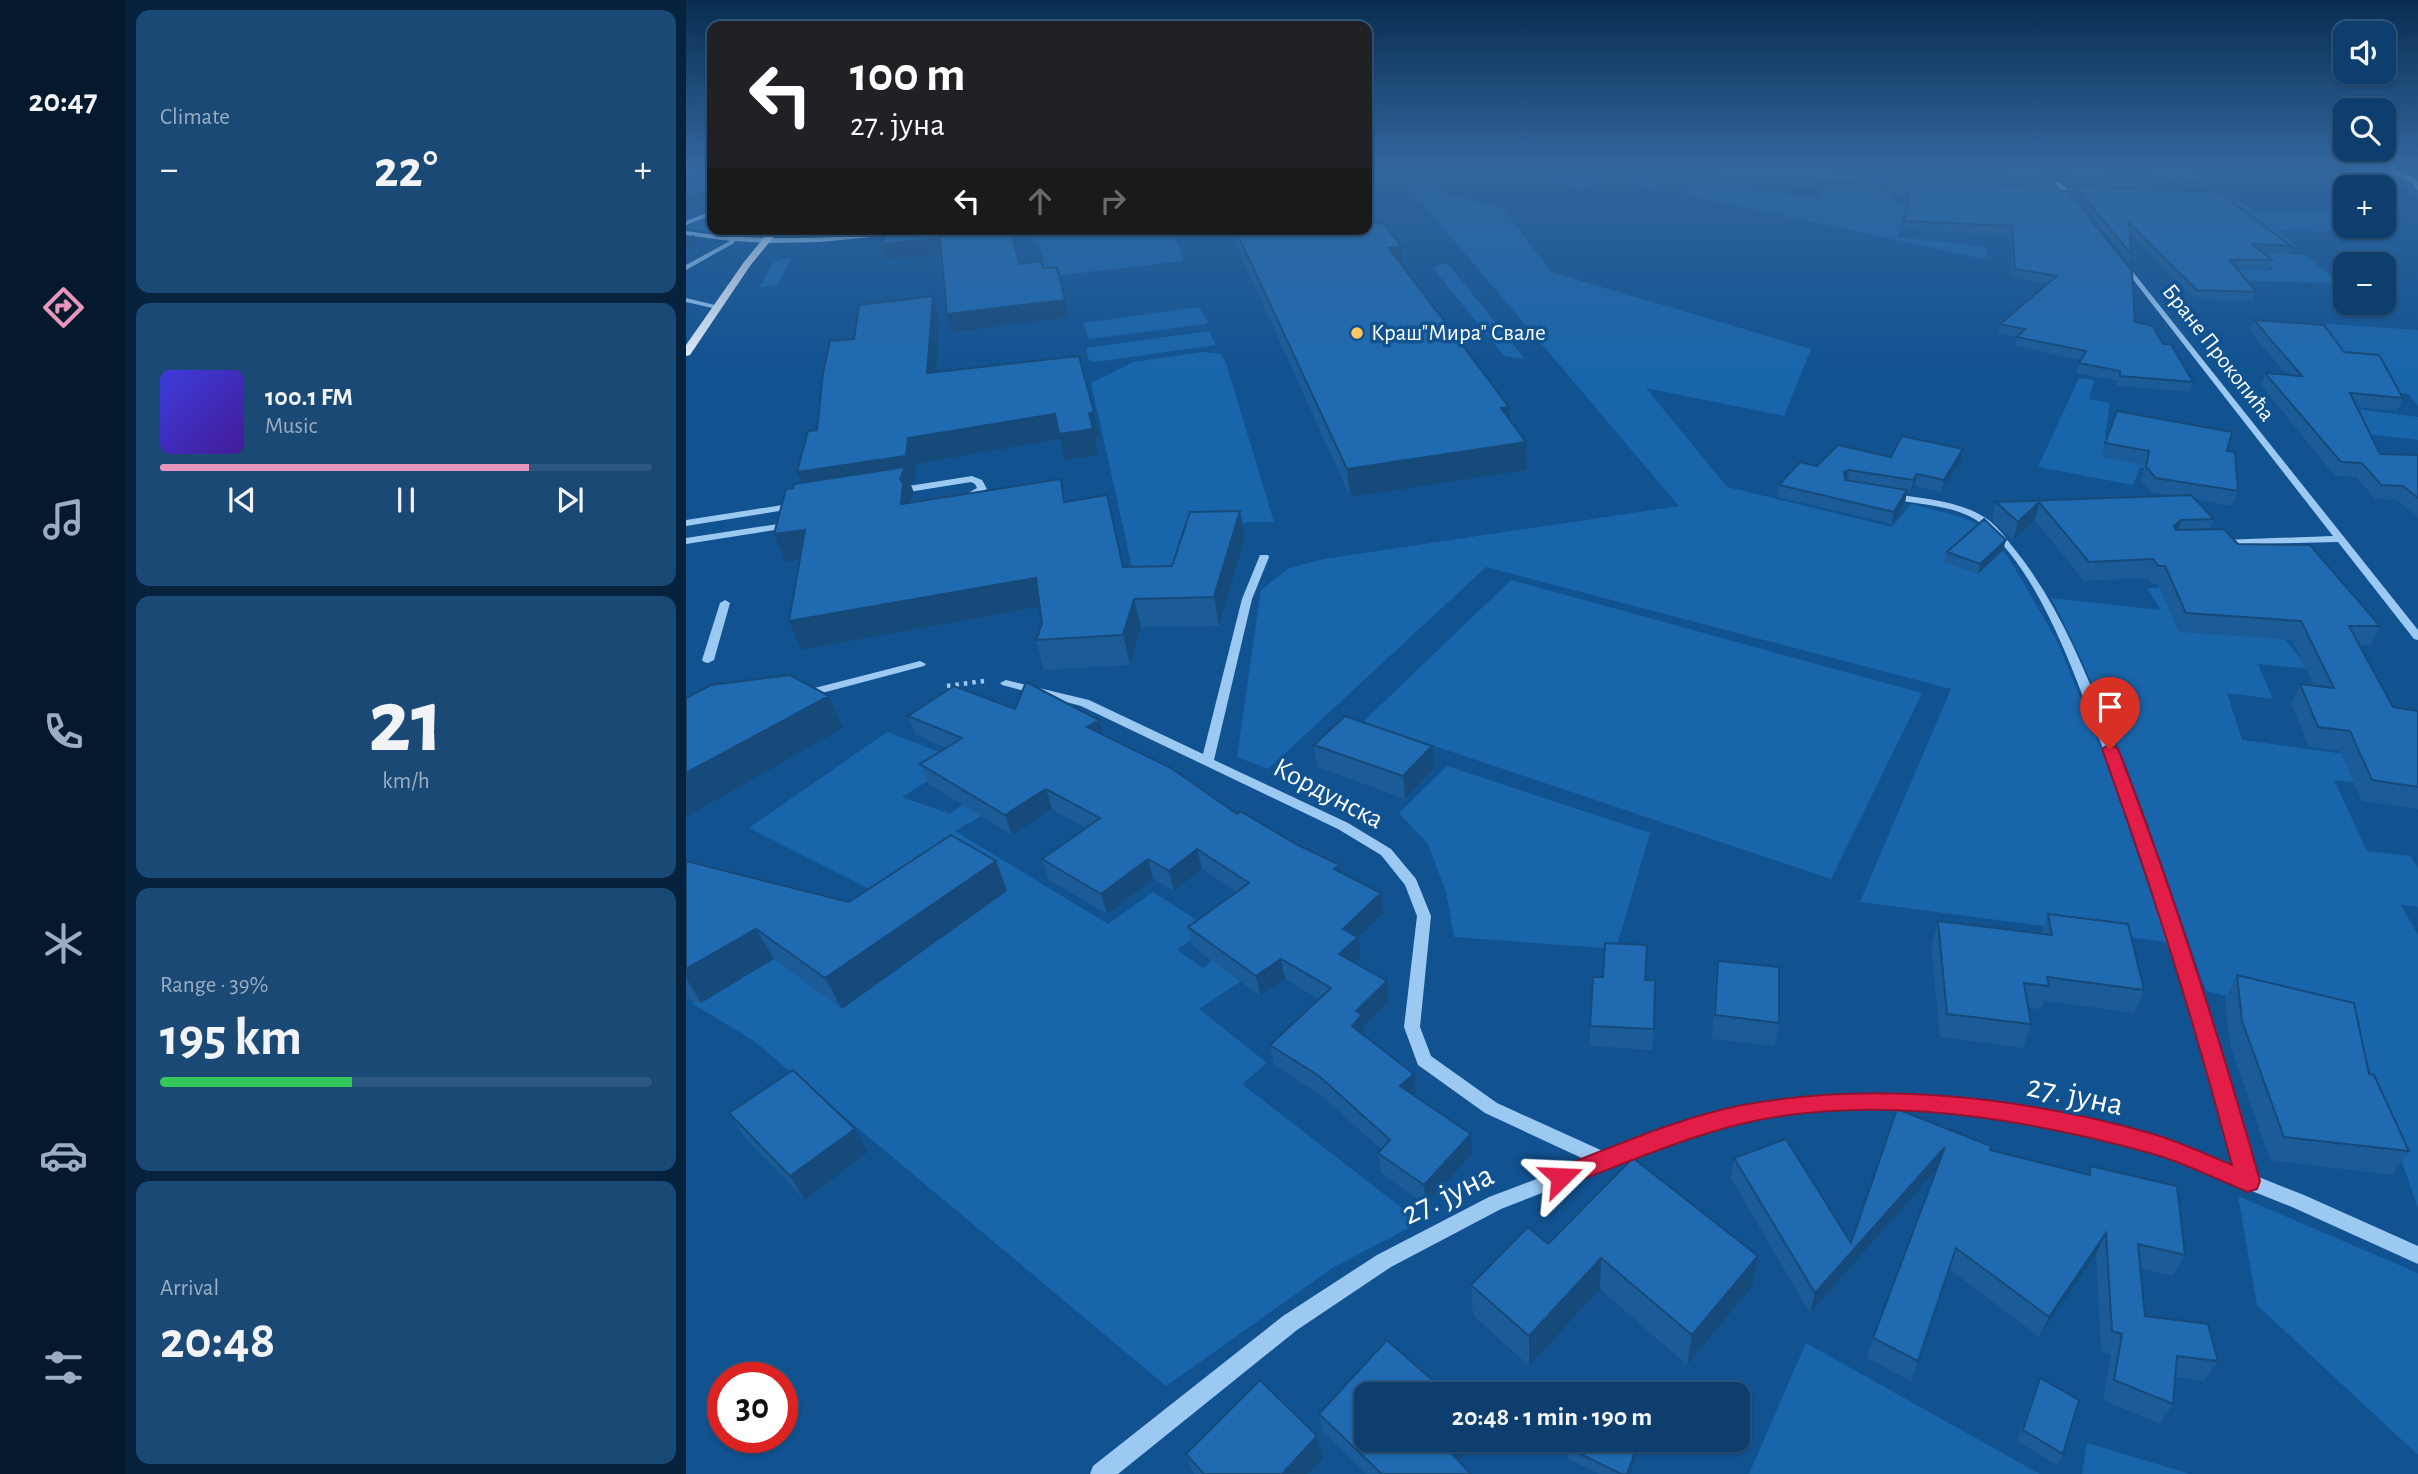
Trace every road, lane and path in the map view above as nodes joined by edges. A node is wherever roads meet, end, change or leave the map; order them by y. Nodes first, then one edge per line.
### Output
1 (691, 234) edge
2 (771, 235) edge
3 (831, 235) edge
4 (890, 235) edge
5 (733, 241) junction
6 (819, 241) junction
7 (766, 242) junction
8 (2115, 253) edge
9 (686, 268) edge
10 (686, 300) edge
11 (717, 307) junction
12 (686, 353) edge
13 (890, 492) edge
14 (1874, 492) edge
15 (957, 500) edge
16 (809, 504) edge
17 (686, 523) edge
18 (791, 525) edge
19 (2341, 539) junction
20 (686, 541) edge
21 (2217, 543) edge
22 (1264, 557) dead end
23 (725, 603) dead end
24 (2418, 637) edge
25 (708, 660) dead end
26 (920, 664) dead end
27 (1006, 682) joint
28 (947, 686) dead end
29 (786, 698) edge
30 (1208, 760) junction
31 (1604, 1160) junction
32 (2248, 1181) junction
33 (2418, 1255) edge
34 (1101, 1474) edge

1 - 5 street
2 - 7 main road
3 - 6 street
4 - 6 street
5 - 7 street
5 - 9 street
6 - 7 street
7 - 11 main road
8 - 19 street, Бране Прокопића
10 - 11 street
11 - 12 main road
13 - 15 street
14 - 32 street
16 - 17 street
18 - 20 street
19 - 21 street
19 - 24 street, Бране Прокопића
22 - 30 street
23 - 25 street
26 - 29 street
27 - 28 path
27 - 30 street, Кордунска
30 - 31 street, Кордунска
31 - 32 street, 27. јуна
31 - 34 street, 27. јуна
32 - 33 street, 27. јуна

